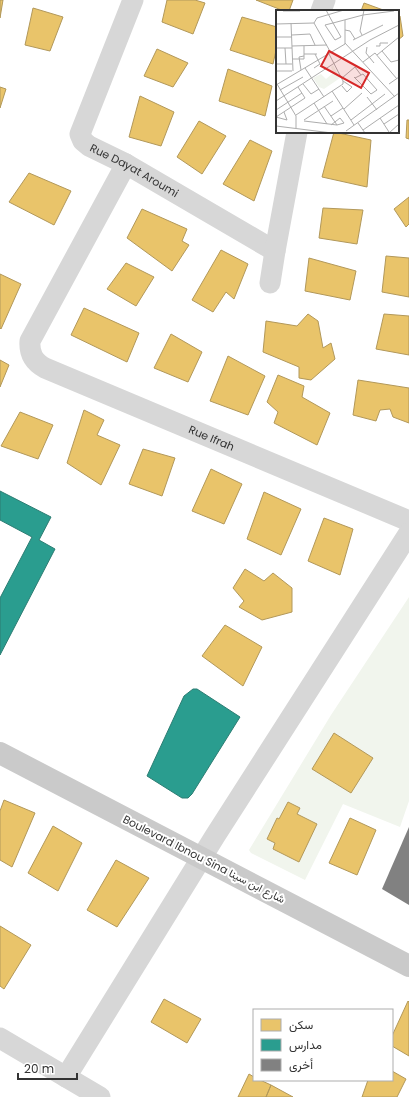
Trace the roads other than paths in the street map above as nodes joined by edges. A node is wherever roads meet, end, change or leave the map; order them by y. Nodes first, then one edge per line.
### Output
1 (133, 0) edge
2 (325, 0) edge
3 (321, 10) edge
4 (298, 133) edge
5 (126, 164) junction
6 (275, 251) junction
7 (270, 283) dead end
8 (409, 521) edge
9 (409, 533) edge
10 (0, 753) edge
11 (202, 858) junction
12 (409, 966) edge
13 (2, 1044) edge
14 (66, 1077) junction
15 (100, 1097) edge

1 - 5 street, Rue Dayat Aroumi
2 - 3 street
4 - 6 street
5 - 6 street, Rue Dayat Aroumi
5 - 8 street, Rue Ifrah
6 - 7 street
9 - 11 street
10 - 11 main road, Boulevard Ibnou Sina شارع ابن سينا
11 - 12 main road, Boulevard Ibnou Sina شارع ابن سينا
11 - 14 street
13 - 14 street
14 - 15 street

